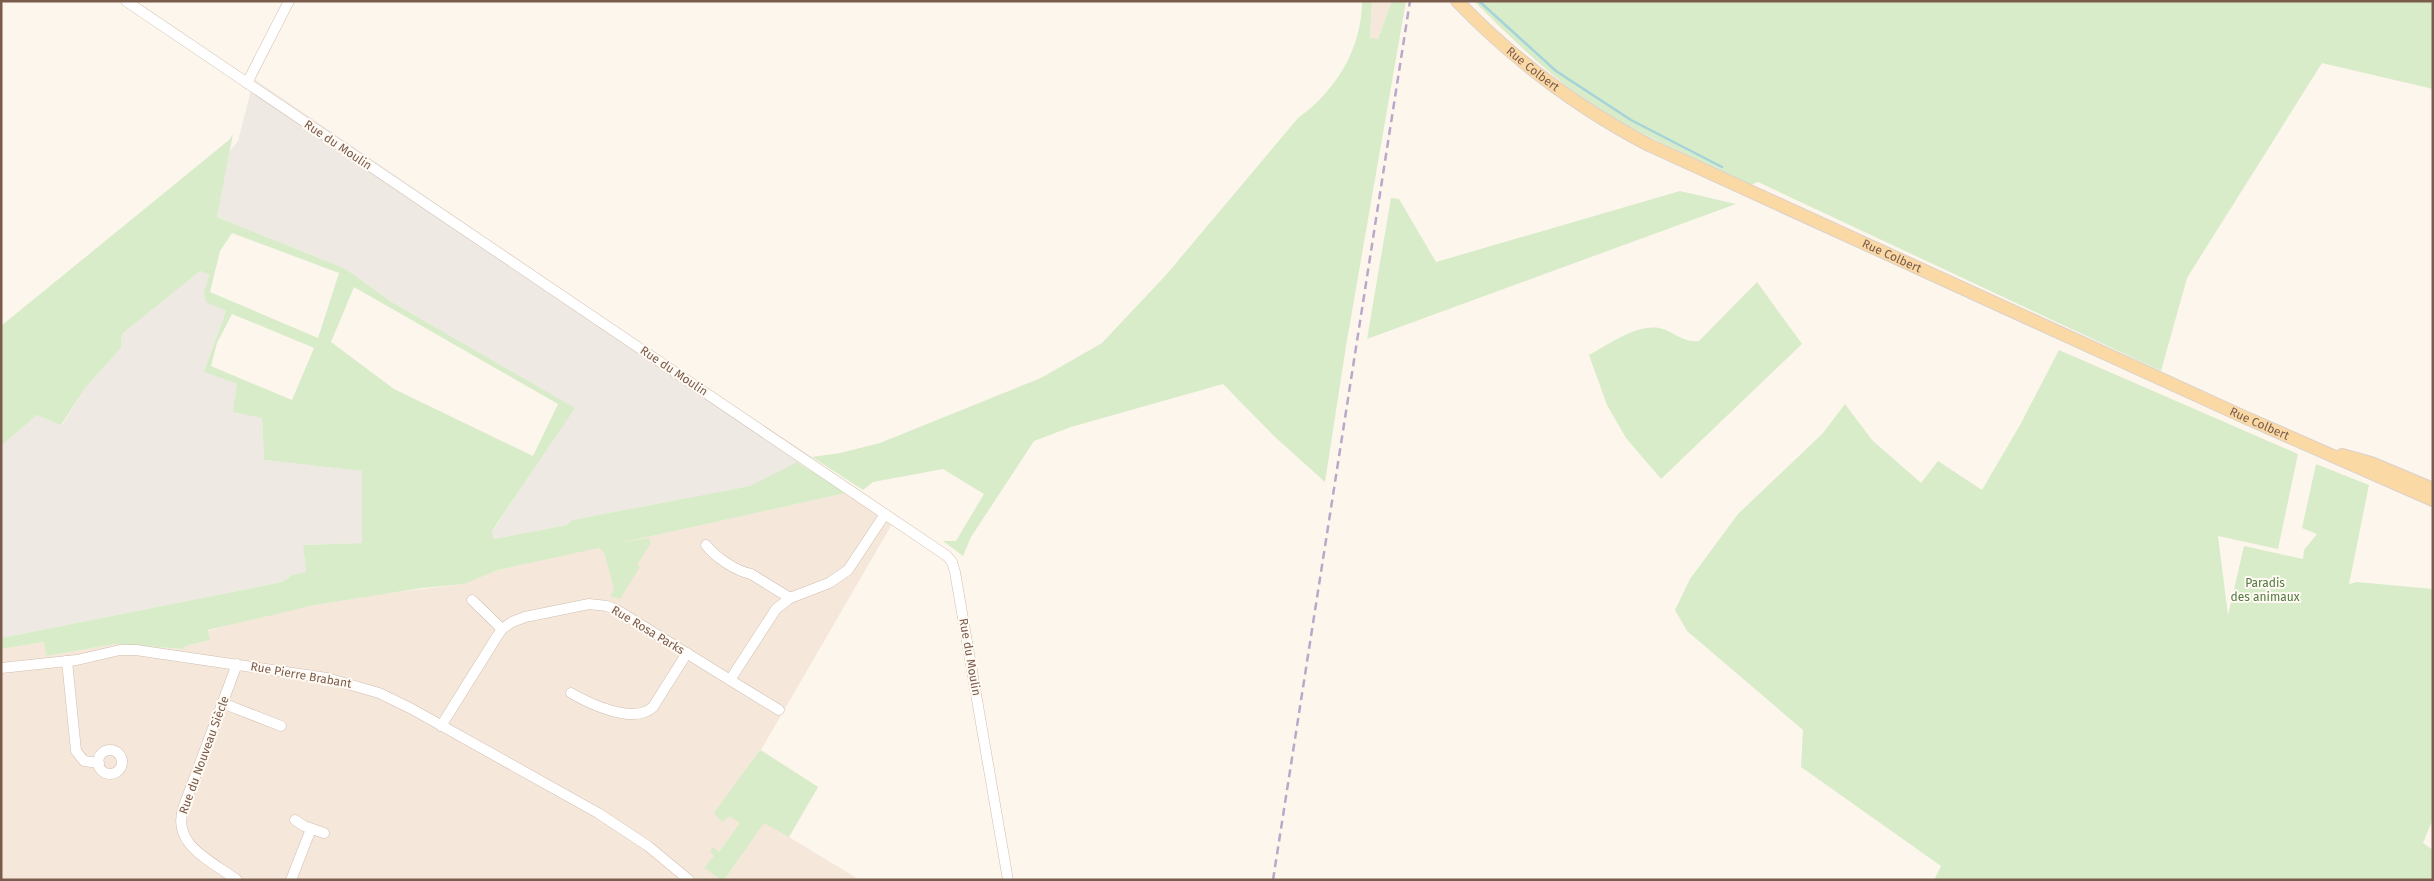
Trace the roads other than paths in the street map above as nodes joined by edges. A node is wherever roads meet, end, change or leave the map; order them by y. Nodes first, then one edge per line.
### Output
1 (126, 1) edge
2 (289, 1) edge
3 (1457, 1) edge
4 (1463, 1) edge
5 (1486, 28) junction
6 (247, 83) junction
7 (2406, 483) junction
8 (2433, 489) edge
9 (2433, 500) edge
10 (885, 514) junction
11 (706, 545) dead end
12 (790, 598) junction
13 (472, 600) dead end
14 (502, 629) junction
15 (687, 653) junction
16 (67, 661) junction
17 (236, 664) junction
18 (1, 668) edge
19 (730, 680) junction
20 (571, 693) dead end
21 (222, 703) junction
22 (779, 710) dead end
23 (281, 726) dead end
24 (441, 726) junction
25 (98, 763) dead end
26 (295, 820) dead end
27 (311, 829) junction
28 (324, 833) dead end
29 (680, 875) edge
30 (237, 880) edge
31 (291, 880) edge
32 (1008, 880) edge

1 - 6 street, Rue du Moulin
2 - 6 street
3 - 5 main road, Rue Colbert
4 - 5 main road, Rue Colbert
5 - 7 main road, Rue Colbert
6 - 10 street, Rue du Moulin
7 - 8 main road
7 - 9 main road
10 - 12 street
10 - 32 street, Rue du Moulin
11 - 12 street
12 - 19 street
13 - 14 street
14 - 15 street, Rue Rosa Parks
14 - 24 street
15 - 19 street, Rue Rosa Parks
15 - 20 street
16 - 17 street, Rue Pierre Brabant
16 - 18 street, Rue Pierre Brabant
16 - 25 street
17 - 21 street, Rue du Nouveau Siècle
17 - 24 street, Rue Pierre Brabant
19 - 22 street, Rue Rosa Parks
21 - 23 street
21 - 30 street, Rue du Nouveau Siècle
24 - 29 street, Rue Pierre Brabant
26 - 27 street
27 - 28 street
27 - 31 street

